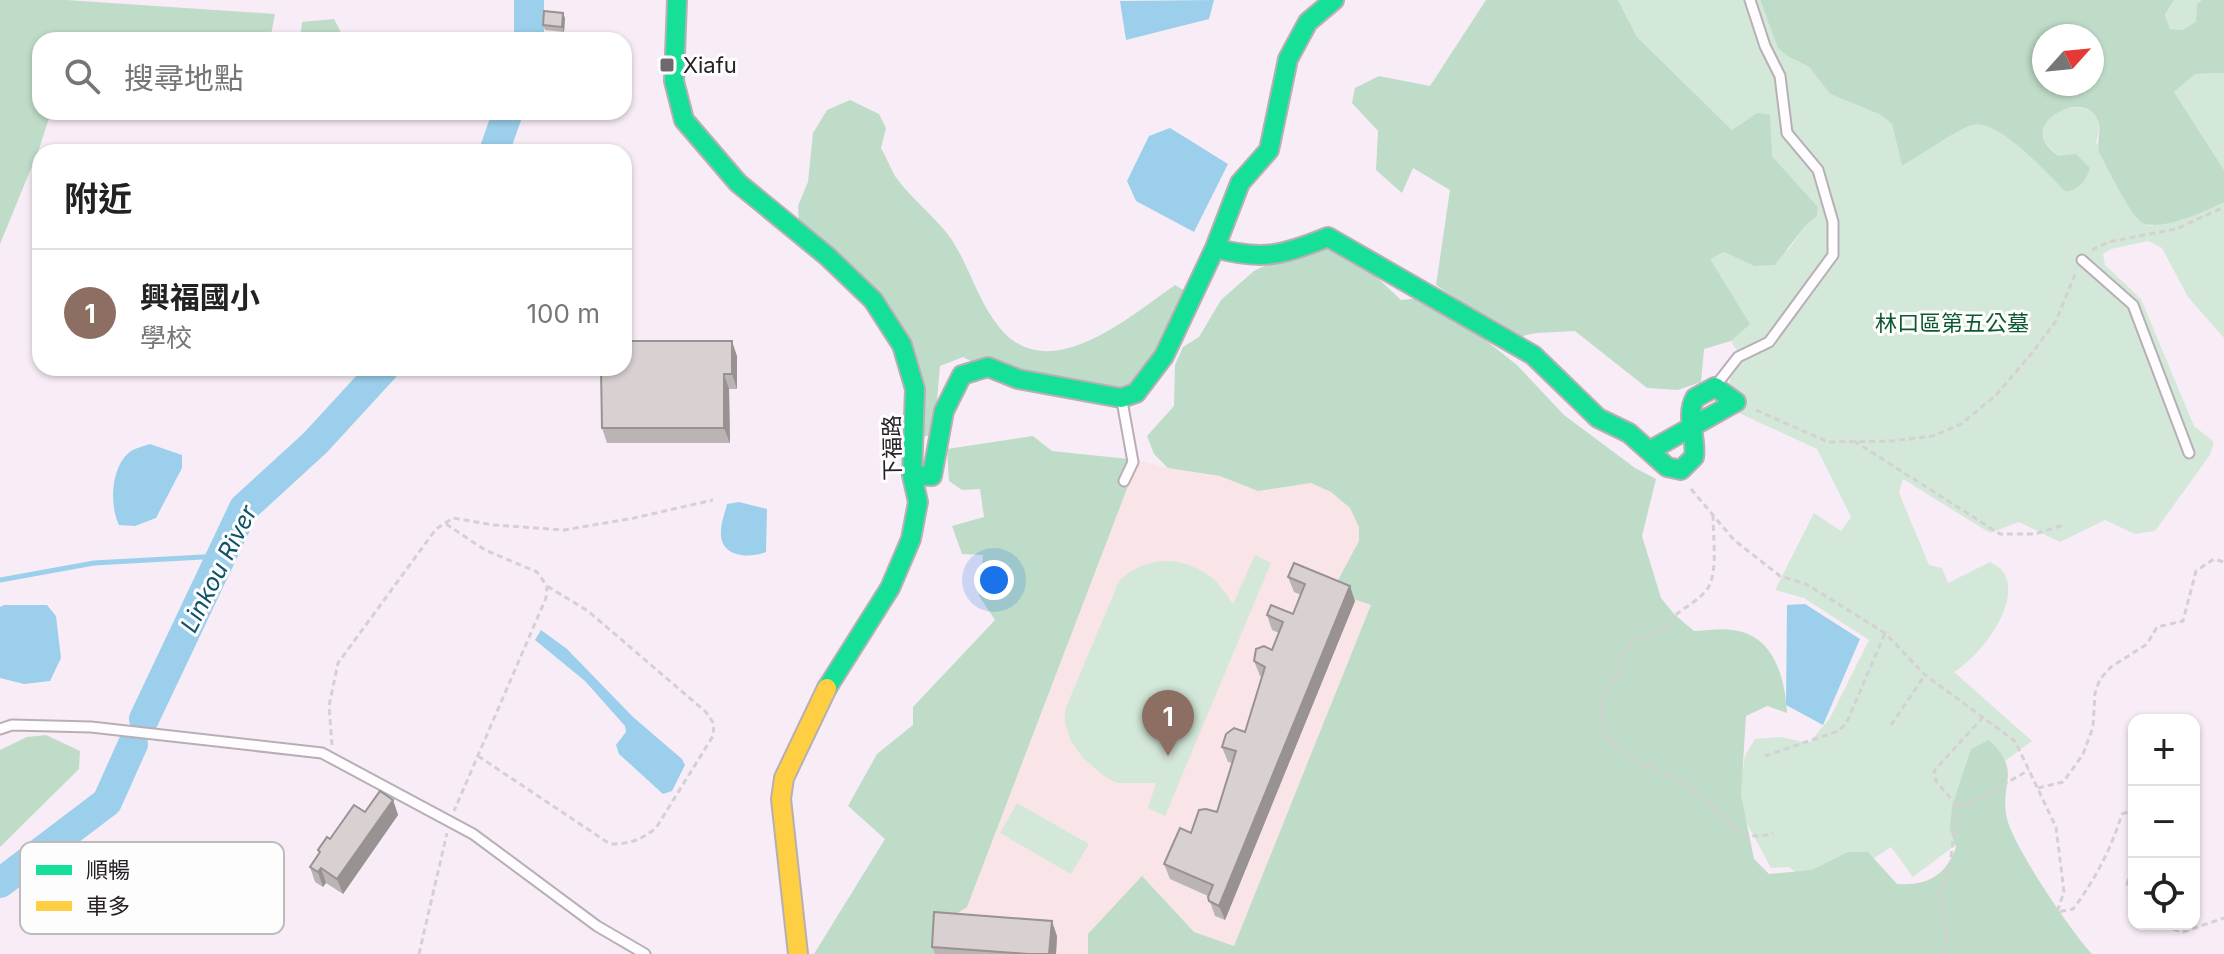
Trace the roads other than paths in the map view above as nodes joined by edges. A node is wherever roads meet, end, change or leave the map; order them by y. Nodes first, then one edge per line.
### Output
1 (677, 0) edge
2 (1334, 0) edge
3 (1750, 0) edge
4 (1215, 248) junction
5 (2082, 260) road end
6 (1715, 387) junction
7 (1121, 398) junction
8 (1691, 429) junction
9 (1649, 451) junction
10 (2189, 453) dead end
11 (912, 475) junction
12 (1124, 481) dead end
13 (0, 729) edge
14 (794, 950) edge
15 (645, 954) edge

1 - 11 street, 下福路
2 - 4 street
3 - 6 lane
4 - 7 street
4 - 9 street
5 - 10 lane
6 - 8 street
6 - 8 street
7 - 11 street
7 - 12 lane
8 - 9 street
8 - 9 street
11 - 14 street, 下福路
13 - 15 lane

